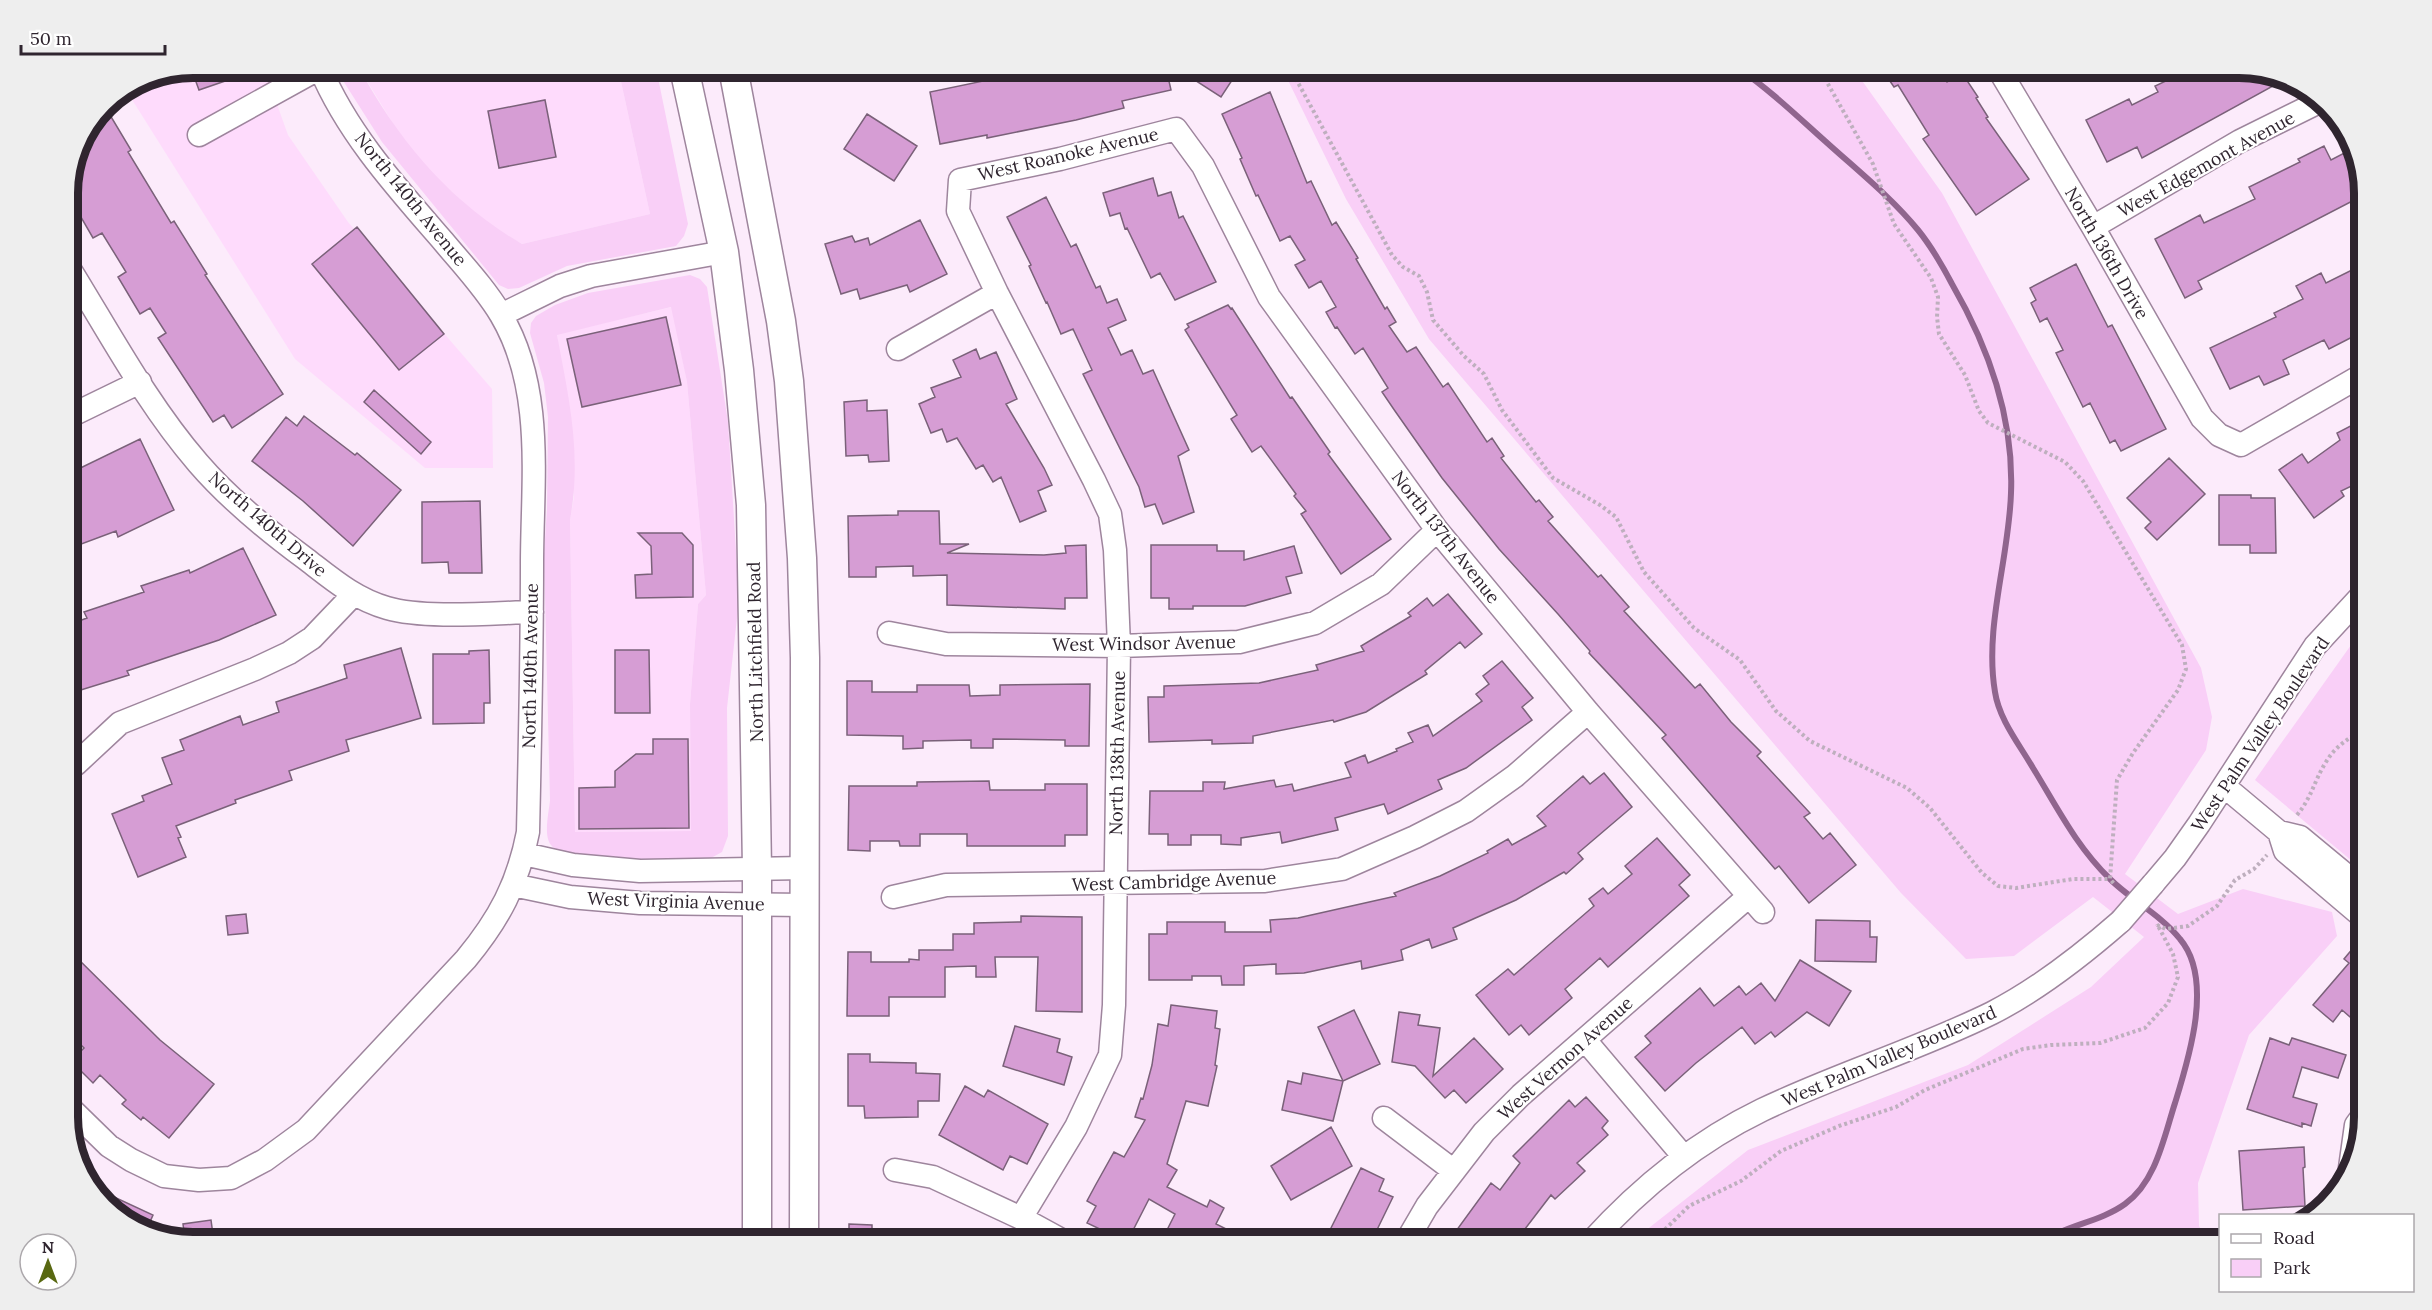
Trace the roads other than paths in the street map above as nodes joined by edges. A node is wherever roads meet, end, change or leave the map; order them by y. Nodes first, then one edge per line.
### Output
1 (302, 78) edge
2 (324, 78) edge
3 (686, 78) edge
4 (735, 78) edge
5 (2004, 78) edge
6 (2313, 105) edge
7 (1176, 129) joint
8 (199, 135) dead end
9 (960, 180) joint
10 (2093, 227) junction
11 (724, 252) junction
12 (78, 282) edge
13 (997, 293) junction
14 (501, 315) junction
15 (898, 349) dead end
16 (2354, 380) edge
17 (140, 382) junction
18 (78, 412) edge
19 (1437, 530) junction
20 (353, 595) junction
21 (2354, 604) edge
22 (532, 612) junction
23 (889, 633) dead end
24 (1119, 646) junction
25 (1588, 712) junction
26 (78, 762) edge
27 (2224, 786) junction
28 (524, 854) junction
29 (805, 868) junction
30 (757, 869) junction
31 (2339, 883) junction
32 (1115, 884) junction
33 (513, 885) junction
34 (2354, 887) edge
35 (893, 897) dead end
36 (1756, 904) joint
37 (2354, 904) edge
38 (757, 905) junction
39 (805, 905) junction
40 (1585, 1040) junction
41 (78, 1116) edge
42 (1384, 1118) dead end
43 (1684, 1157) junction
44 (895, 1170) dead end
45 (1454, 1171) junction
46 (1021, 1218) junction
47 (757, 1232) edge
48 (804, 1232) edge
49 (1047, 1232) edge
50 (1412, 1232) edge
51 (1600, 1232) edge

1 - 8 street
2 - 14 street, North 140th Avenue
3 - 11 main road, North Litchfield Road
4 - 29 main road
5 - 10 street, North 136th Drive
6 - 10 street, West Edgemont Avenue
7 - 9 street, West Roanoke Avenue
7 - 19 street, North 137th Avenue
9 - 13 street, North 138th Avenue
10 - 16 street, North 136th Drive
11 - 14 street
11 - 30 main road, North Litchfield Road
12 - 17 street, North 140th Drive
13 - 15 street
13 - 24 street, North 138th Avenue
14 - 22 street, North 140th Avenue
17 - 18 street
17 - 20 street, North 140th Drive
19 - 24 street, West Windsor Avenue
19 - 25 street, North 137th Avenue
20 - 22 street, North 140th Drive
20 - 26 street
21 - 27 street, West Palm Valley Boulevard
22 - 28 street, North 140th Avenue
23 - 24 street, West Windsor Avenue
24 - 32 street, North 138th Avenue
25 - 32 street, West Cambridge Avenue
25 - 36 street, North 137th Avenue
27 - 31 street
27 - 43 street, West Palm Valley Boulevard, bridge
28 - 30 street, West Virginia Avenue
28 - 33 street, North 140th Avenue
29 - 30 street, West Virginia Avenue
29 - 39 main road
30 - 38 main road, North Litchfield Road
31 - 34 street
31 - 37 street
32 - 35 street, West Cambridge Avenue
32 - 46 street, North 138th Avenue
33 - 38 street, West Virginia Avenue
33 - 41 street, North 140th Avenue
36 - 40 street, West Vernon Avenue
38 - 39 street, West Virginia Avenue
38 - 47 main road, North Litchfield Road
39 - 48 main road
40 - 43 street
40 - 45 street, West Vernon Avenue
42 - 45 street
43 - 51 street, West Palm Valley Boulevard
44 - 46 street
45 - 50 street, West Vernon Avenue
46 - 49 street

